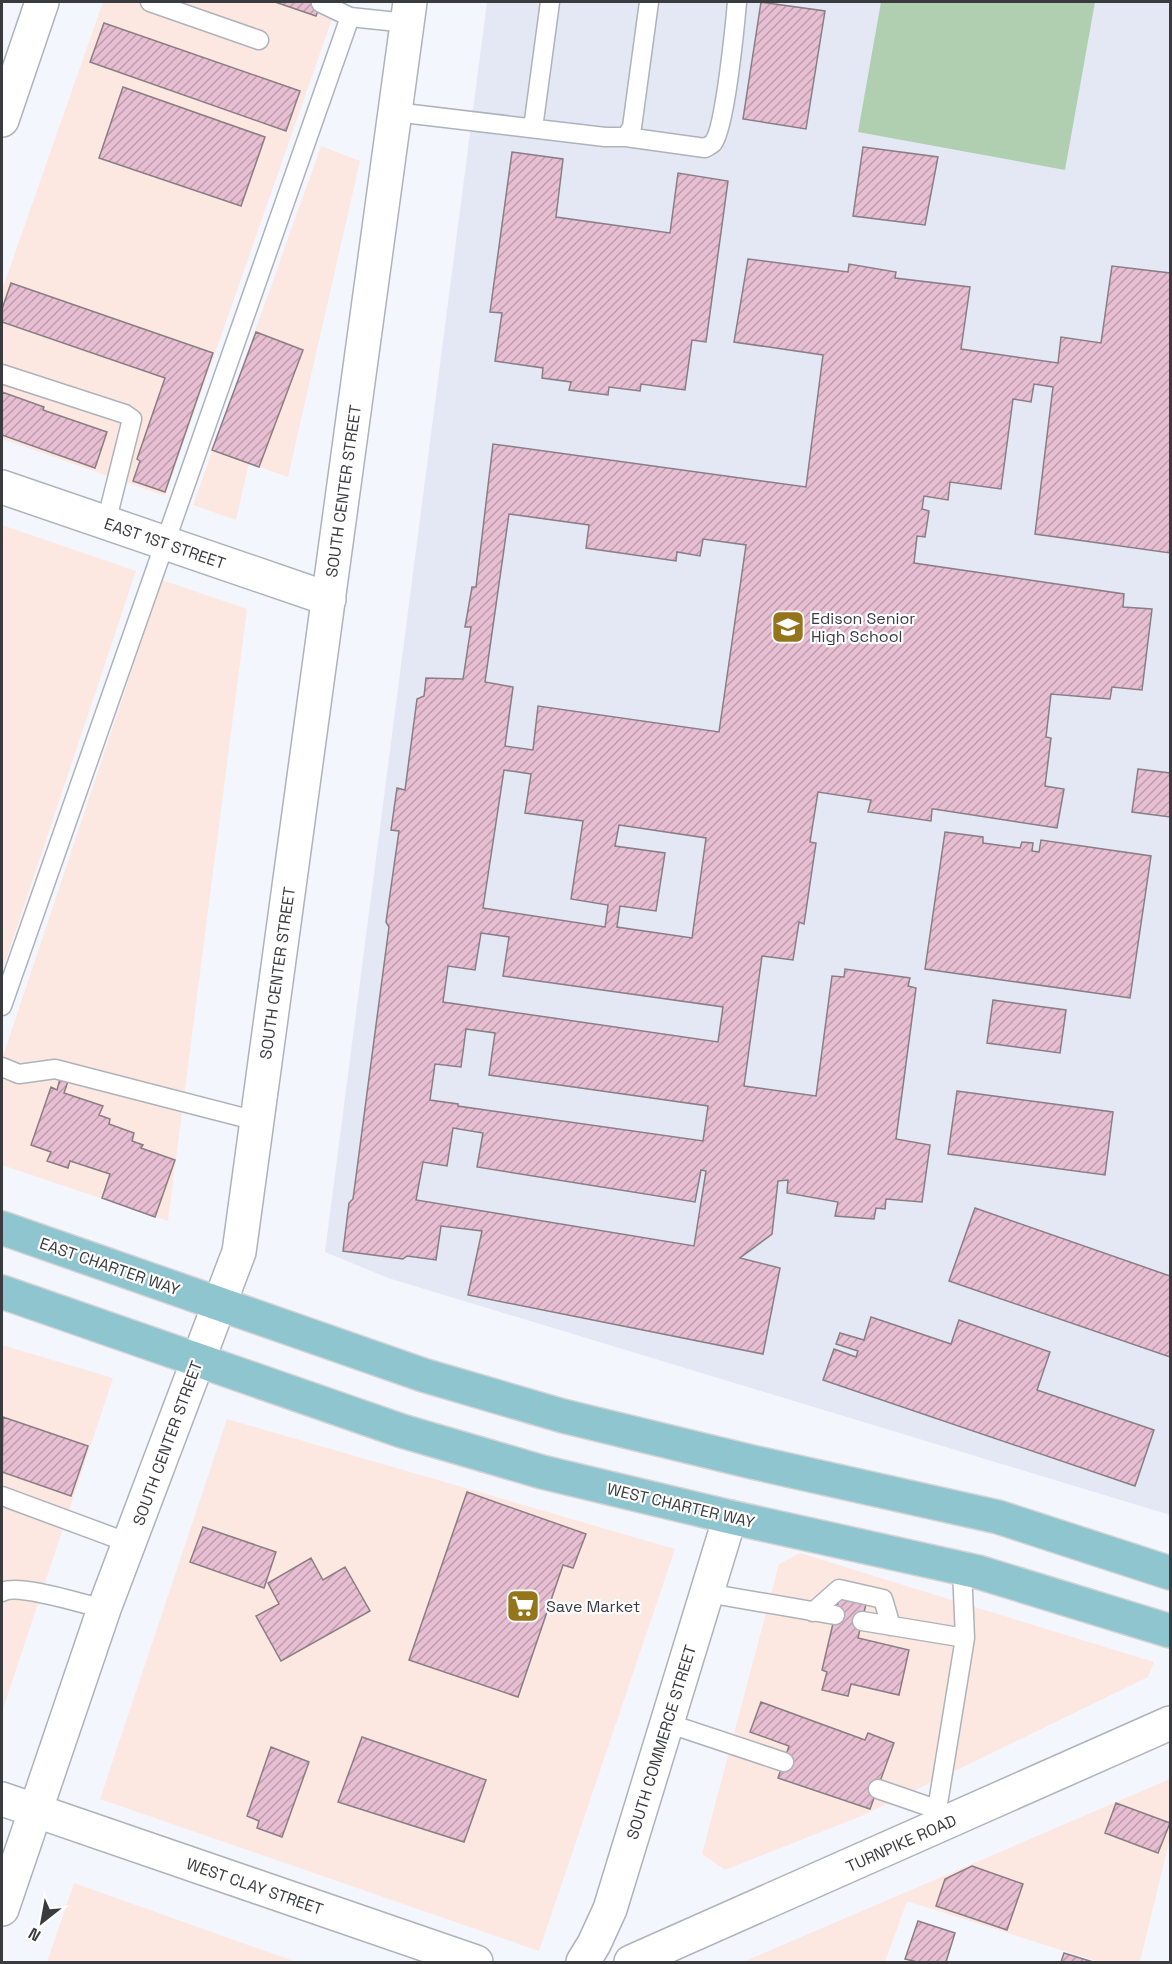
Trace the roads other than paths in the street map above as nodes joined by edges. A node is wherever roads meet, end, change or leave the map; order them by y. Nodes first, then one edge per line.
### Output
1 (42, 2) edge
2 (150, 2) edge
3 (550, 2) edge
4 (649, 2) edge
5 (737, 2) edge
6 (321, 3) edge
7 (409, 12) edge
8 (350, 17) junction
9 (259, 40) dead end
10 (395, 112) junction
11 (2, 120) edge
12 (533, 128) junction
13 (626, 138) junction
14 (2, 374) edge
15 (2, 487) edge
16 (106, 523) junction
17 (164, 543) junction
18 (328, 599) junction
19 (2, 1006) edge
20 (2, 1067) edge
21 (257, 1121) junction
22 (2, 1228) edge
23 (2, 1292) edge
24 (219, 1304) junction
25 (198, 1359) junction
26 (2, 1496) edge
27 (730, 1517) junction
28 (129, 1543) junction
29 (963, 1569) junction
30 (1170, 1573) edge
31 (2, 1592) edge
32 (707, 1593) junction
33 (104, 1609) junction
34 (813, 1612) junction
35 (835, 1615) dead end
36 (862, 1621) dead end
37 (891, 1626) junction
38 (1170, 1631) edge
39 (965, 1638) junction
40 (1170, 1723) edge
41 (667, 1724) junction
42 (784, 1762) dead end
43 (878, 1789) dead end
44 (2, 1799) edge
45 (34, 1810) junction
46 (935, 1819) junction
47 (2, 1909) edge
48 (476, 1962) edge
49 (583, 1962) edge
50 (631, 1962) edge

1 - 11 main road
2 - 9 lane
3 - 12 lane
4 - 13 lane
5 - 13 lane
6 - 8 lane
7 - 8 lane
7 - 10 main road, SOUTH CENTER STREET
8 - 17 lane
10 - 12 lane
10 - 18 main road, SOUTH CENTER STREET
12 - 13 lane
14 - 16 lane
15 - 16 main road, EAST 1ST STREET
16 - 17 main road, EAST 1ST STREET
17 - 18 main road, EAST 1ST STREET
17 - 19 lane
18 - 21 main road, SOUTH CENTER STREET
20 - 21 lane
21 - 24 main road, SOUTH CENTER STREET
22 - 24 main road, EAST CHARTER WAY
23 - 25 main road
24 - 25 main road, SOUTH CENTER STREET
24 - 30 main road
25 - 27 main road, WEST CHARTER WAY
25 - 28 main road, SOUTH CENTER STREET
26 - 28 lane
27 - 29 main road, WEST CHARTER WAY
27 - 32 main road, SOUTH COMMERCE STREET
28 - 33 main road, SOUTH CENTER STREET
29 - 38 main road, WEST CHARTER WAY
29 - 39 lane
31 - 33 lane
32 - 34 lane
32 - 41 main road, SOUTH COMMERCE STREET
33 - 45 main road, SOUTH CENTER STREET
34 - 35 lane
34 - 37 lane
36 - 37 lane
37 - 39 lane
39 - 46 lane
40 - 46 main road, TURNPIKE ROAD
41 - 42 lane
41 - 49 main road, SOUTH COMMERCE STREET
43 - 46 lane
44 - 45 main road, WEST CLAY STREET
45 - 47 main road, SOUTH CENTER STREET
45 - 48 main road, WEST CLAY STREET
46 - 50 main road, TURNPIKE ROAD

